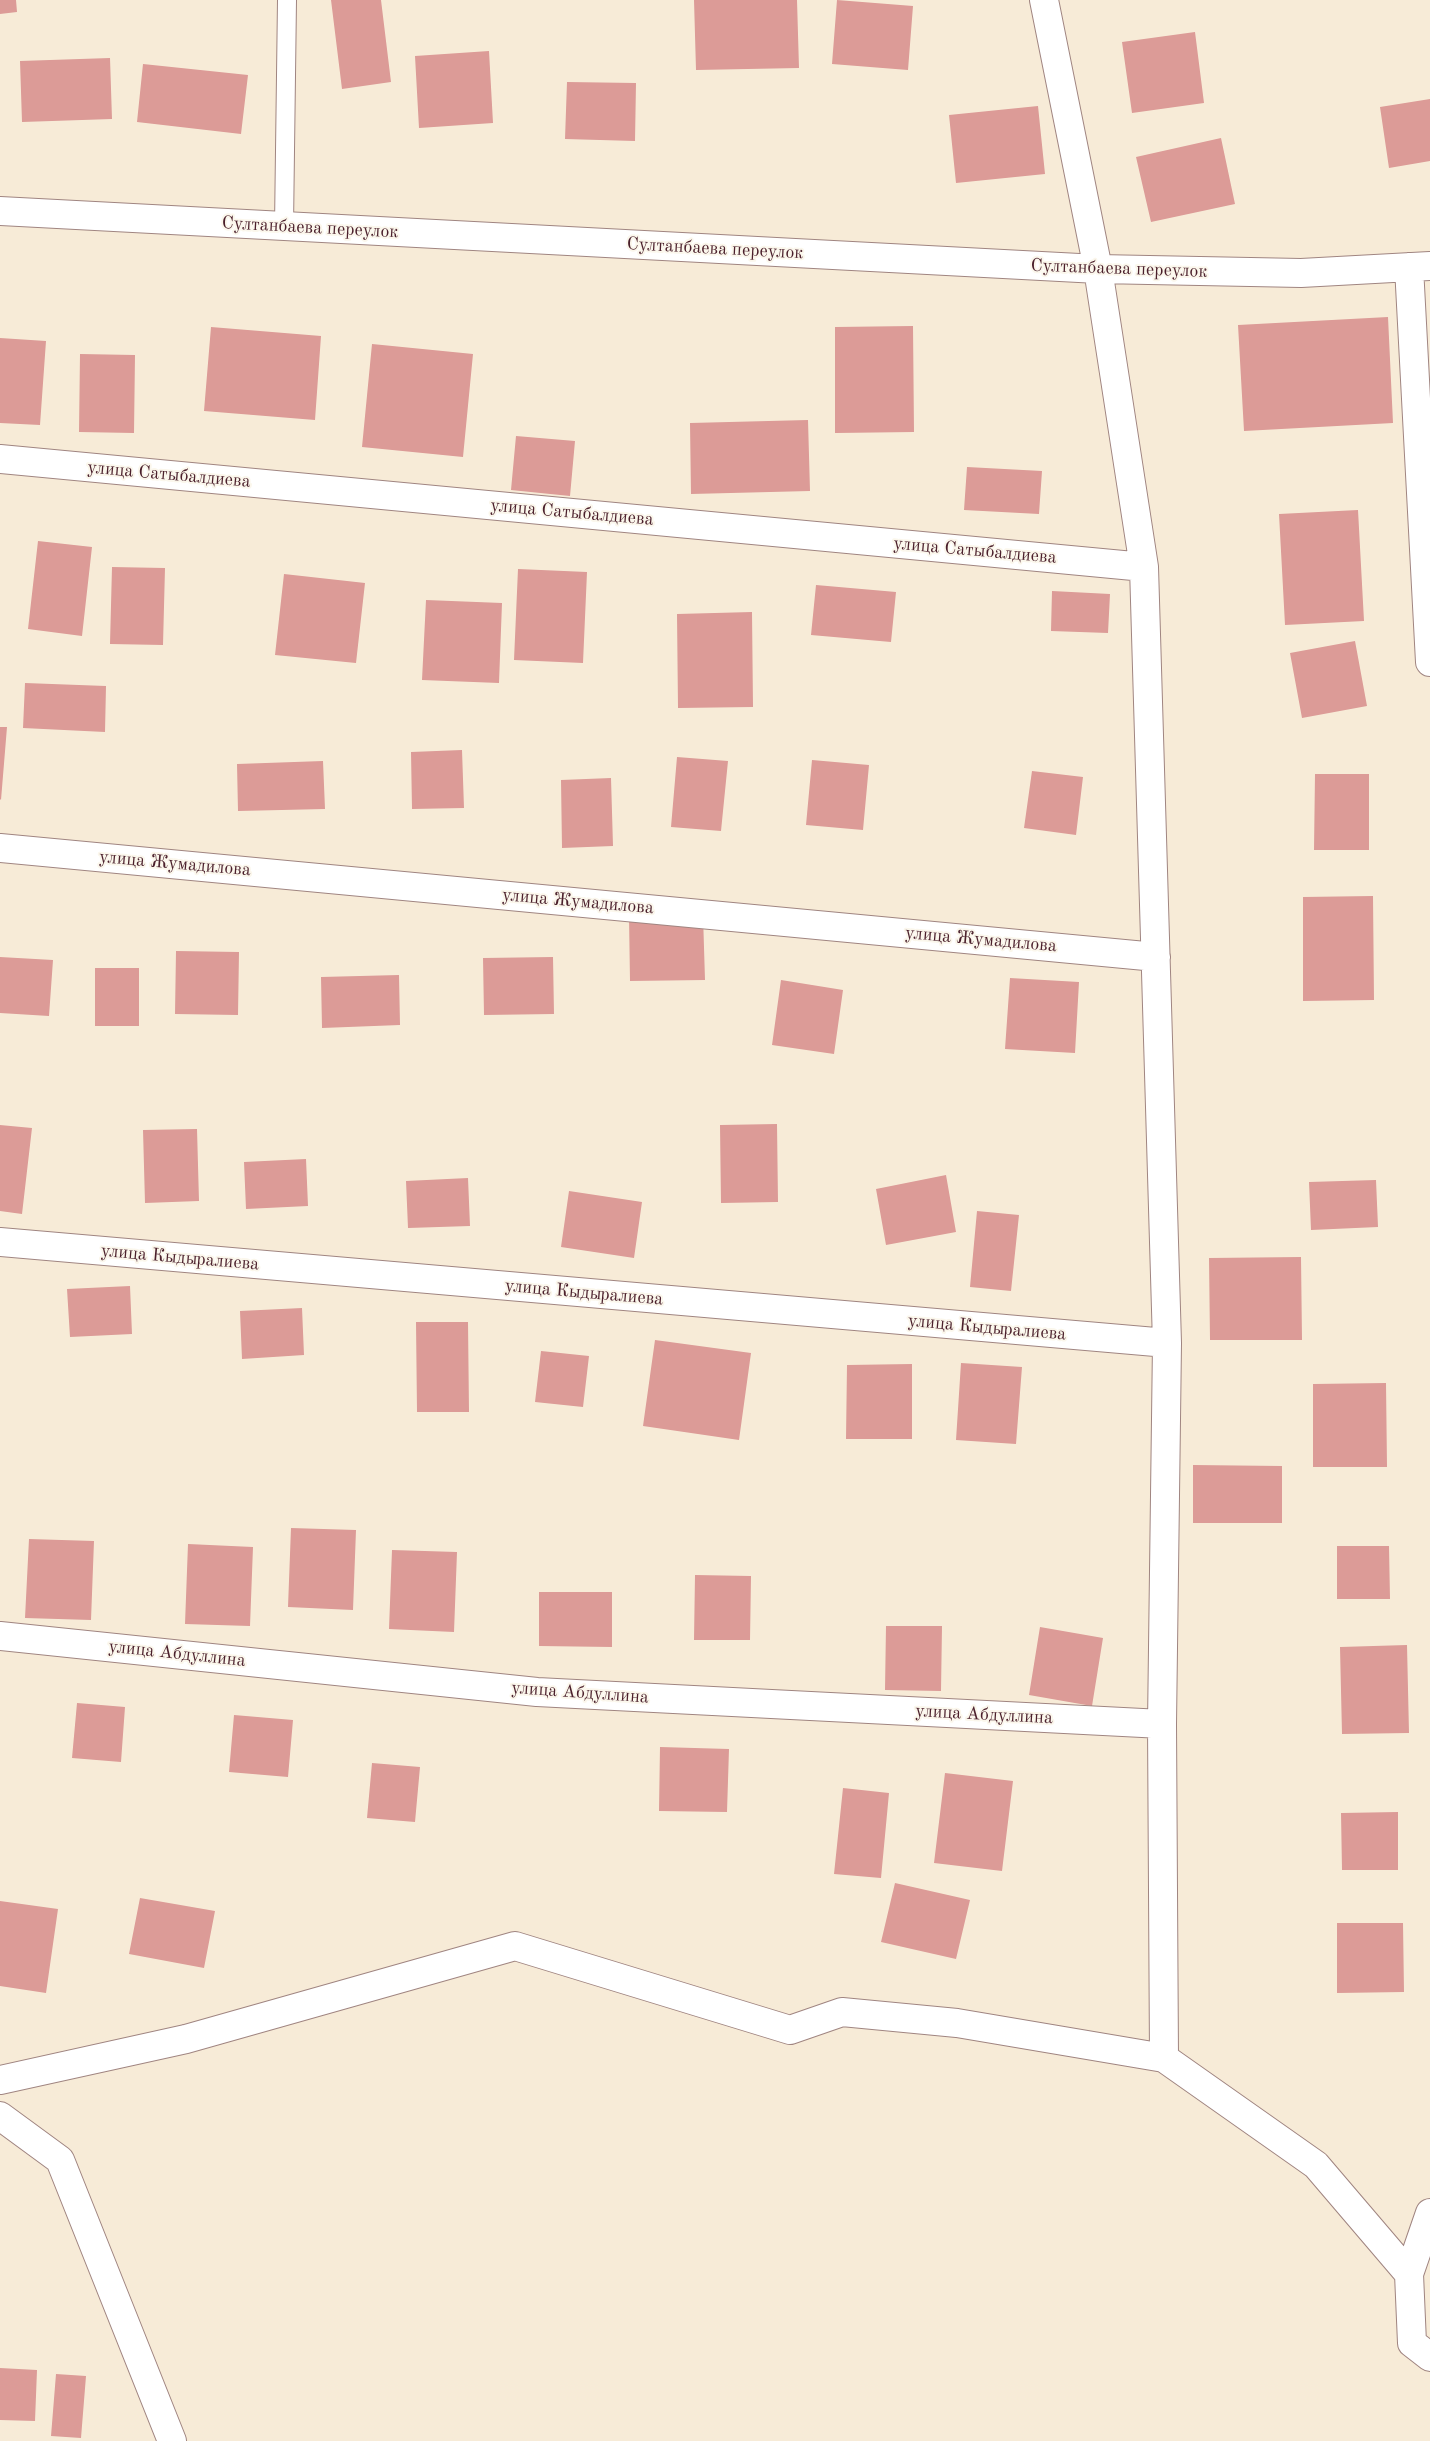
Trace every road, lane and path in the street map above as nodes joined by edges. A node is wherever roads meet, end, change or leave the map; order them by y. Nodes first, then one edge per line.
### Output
1 (287, 0) edge
2 (1044, 0) edge
3 (0, 211) edge
4 (284, 226) junction
5 (1420, 266) edge
6 (1098, 269) junction
7 (0, 459) edge
8 (1144, 567) junction
9 (1430, 662) edge
10 (0, 848) edge
11 (1156, 957) junction
12 (0, 1242) edge
13 (1167, 1343) junction
14 (0, 1636) edge
15 (1162, 1724) junction
16 (1164, 2058) junction
17 (0, 2080) edge
18 (0, 2116) edge
19 (1430, 2213) edge
20 (1410, 2274) junction
21 (1430, 2357) edge
22 (172, 2441) edge

1 - 4 lane
2 - 6 street
3 - 4 street, Султанбаева переулок
4 - 6 street, Султанбаева переулок
5 - 6 street, Султанбаева переулок
5 - 9 street
6 - 8 street
7 - 8 street, улица Сатыбалдиева
8 - 11 street
10 - 11 street, улица Жумадилова
11 - 13 street
12 - 13 street, улица Кыдыралиева
13 - 15 street
14 - 15 street, улица Абдуллина
15 - 16 street
16 - 17 street
16 - 20 street
18 - 22 street
19 - 20 street
20 - 21 street

